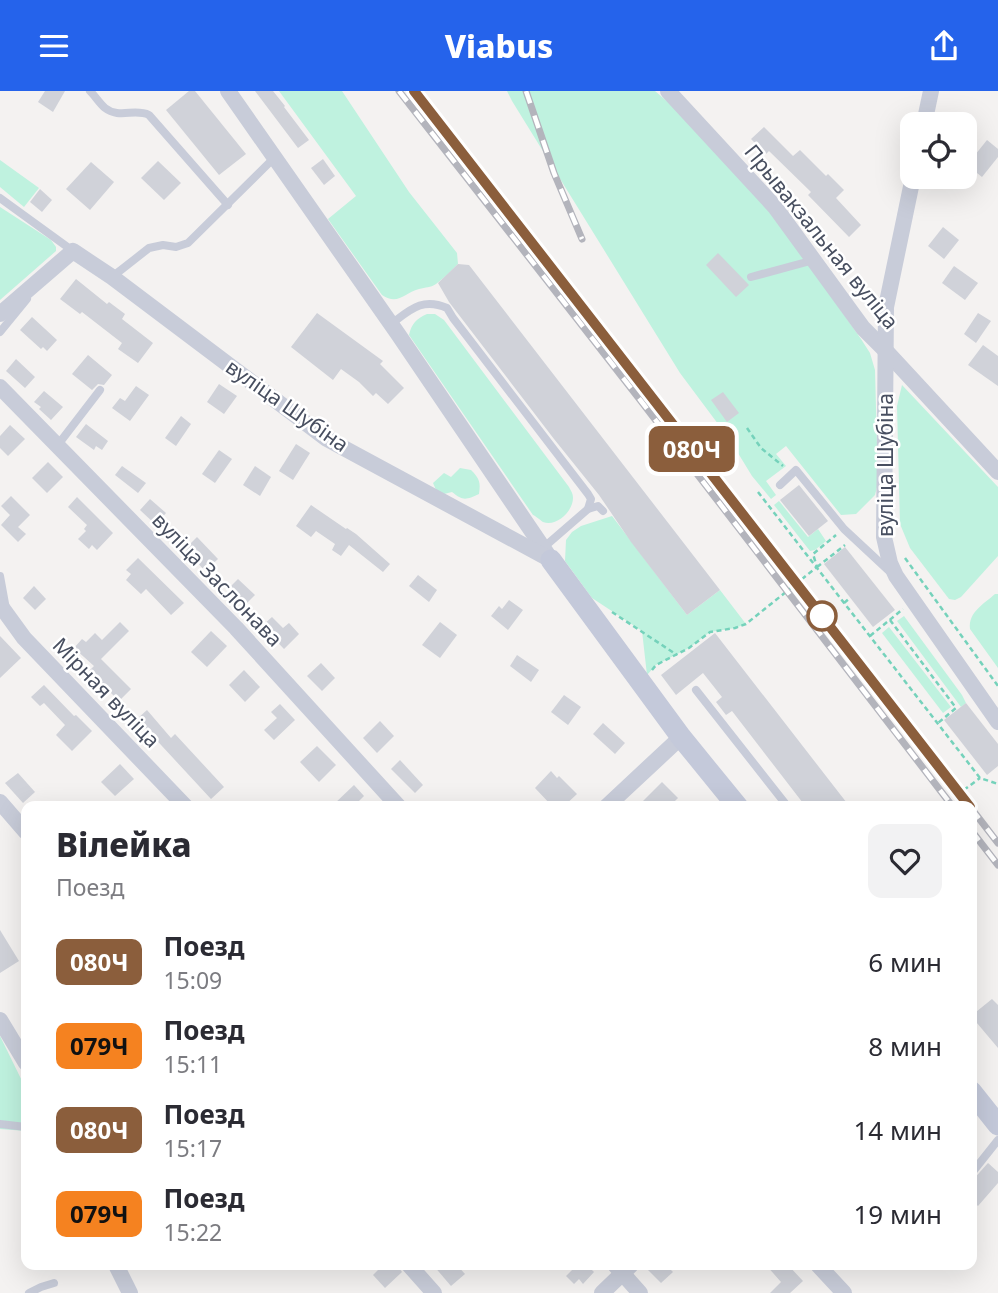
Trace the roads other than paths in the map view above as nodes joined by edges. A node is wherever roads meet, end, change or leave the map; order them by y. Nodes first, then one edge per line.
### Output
1 (90, 91) edge
2 (228, 91) edge
3 (668, 91) edge
4 (931, 91) edge
5 (927, 112) edge
6 (275, 156) junction
7 (910, 189) edge
8 (0, 198) edge
9 (228, 205) junction
10 (74, 251) junction
11 (814, 260) junction
12 (51, 270) junction
13 (112, 277) junction
14 (751, 277) dead end
15 (0, 314) edge
16 (391, 324) junction
17 (0, 332) edge
18 (885, 350) junction
19 (0, 387) edge
20 (100, 390) dead end
21 (57, 446) junction
22 (998, 472) edge
23 (780, 485) dead end
24 (588, 509) junction
25 (603, 511) dead end
26 (547, 554) junction
27 (0, 576) edge
28 (896, 576) junction
29 (4, 610) edge
30 (696, 690) dead end
31 (998, 722) edge
32 (681, 737) junction
33 (180, 801) edge
34 (394, 801) edge
35 (612, 801) edge
36 (733, 801) edge
37 (783, 801) edge
38 (0, 802) edge
39 (21, 826) edge
40 (0, 1020) edge
41 (21, 1055) edge
42 (977, 1099) edge
43 (0, 1124) edge
44 (998, 1125) edge
45 (21, 1126) edge
46 (998, 1140) edge
47 (977, 1166) edge
48 (118, 1270) edge
49 (413, 1270) edge
50 (620, 1270) edge
51 (623, 1270) edge
52 (823, 1270) edge
53 (54, 1283) dead end
54 (29, 1293) edge
55 (130, 1293) edge
56 (434, 1293) edge
57 (603, 1293) edge
58 (640, 1293) edge
59 (844, 1293) edge

1 - 9 lane
2 - 6 street, вуліца Шубіна
3 - 11 street, Прывакзальная вуліца
4 - 5 street
6 - 9 lane
6 - 16 street, вуліца Шубіна
7 - 18 street, вуліца Шубіна
8 - 10 lane
9 - 13 lane
10 - 12 street
10 - 13 street, вуліца Шубіна
11 - 14 lane
11 - 18 street, Прывакзальная вуліца
12 - 15 street
12 - 17 lane
13 - 26 street, вуліца Шубіна
16 - 24 lane
16 - 26 street, вуліца Шубіна
18 - 22 street, Прывакзальная вуліца
18 - 28 street, вуліца Шубіна
19 - 21 street, вуліца Заслонава
20 - 21 lane
21 - 34 street, вуліца Заслонава
23 - 28 lane
24 - 25 lane
24 - 26 lane
26 - 32 street, вуліца Шубіна
27 - 29 lane
28 - 31 street, вуліца Шубіна
29 - 33 street, Мірная вуліца
30 - 37 lane
32 - 35 street
32 - 36 street, вуліца Шубіна
38 - 39 street
40 - 41 street
42 - 44 street
43 - 45 lane
46 - 47 lane
48 - 55 street
49 - 56 street
50 - 57 street
51 - 58 street
52 - 59 street
53 - 54 lane

